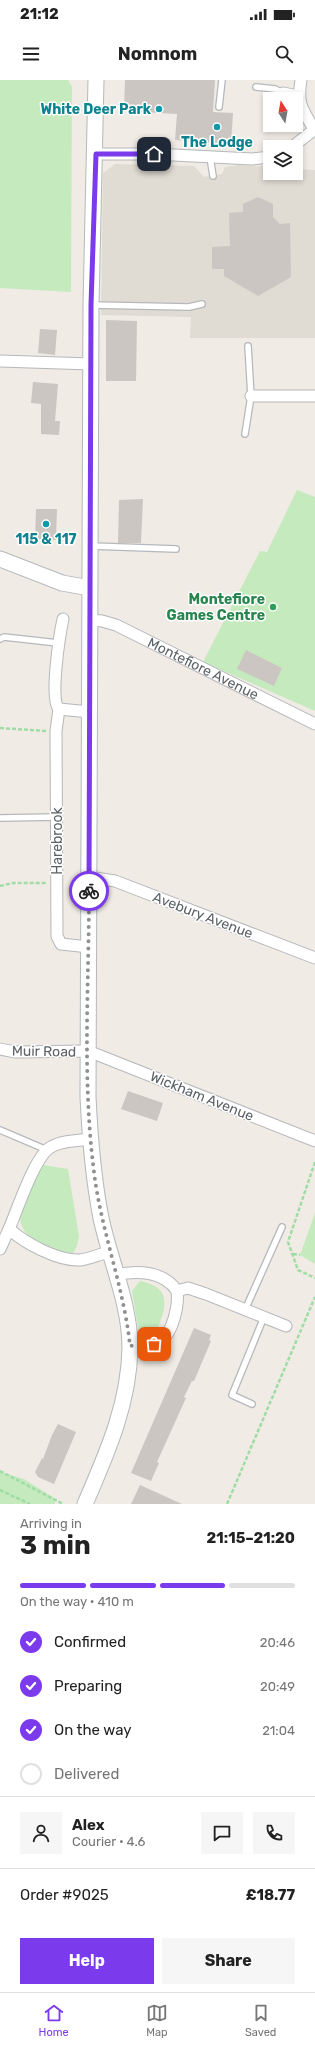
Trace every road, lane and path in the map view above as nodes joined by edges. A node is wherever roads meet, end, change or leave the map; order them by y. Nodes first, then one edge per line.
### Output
1 (96, 80) edge
2 (222, 80) edge
3 (301, 80) edge
4 (256, 87) dead end
5 (281, 92) edge
6 (299, 92) edge
7 (219, 107) dead end
8 (303, 111) edge
9 (315, 129) edge
10 (301, 140) edge
11 (96, 154) junction
12 (210, 157) junction
13 (263, 158) edge
14 (213, 176) dead end
15 (202, 304) dead end
16 (91, 305) junction
17 (248, 346) dead end
18 (0, 361) edge
19 (91, 364) junction
20 (251, 396) junction
21 (315, 396) edge
22 (244, 434) dead end
23 (90, 546) junction
24 (176, 549) dead end
25 (0, 559) edge
26 (90, 588) junction
27 (63, 619) dead end
28 (90, 620) junction
29 (0, 639) edge
30 (58, 644) junction
31 (59, 709) junction
32 (90, 712) junction
33 (315, 724) edge
34 (0, 728) edge
35 (56, 731) junction
36 (57, 817) junction
37 (0, 818) edge
38 (89, 877) junction
39 (57, 883) junction
40 (0, 886) edge
41 (89, 947) junction
42 (315, 958) edge
43 (0, 1049) edge
44 (88, 1051) junction
45 (0, 1130) edge
46 (90, 1139) junction
47 (315, 1141) edge
48 (47, 1150) junction
49 (315, 1162) edge
50 (282, 1227) dead end
51 (9, 1229) junction
52 (0, 1249) edge
53 (110, 1252) junction
54 (293, 1254) junction
55 (300, 1255) dead end
56 (116, 1275) junction
57 (315, 1278) edge
58 (177, 1291) junction
59 (315, 1297) edge
60 (245, 1310) junction
61 (264, 1317) junction
62 (294, 1330) junction
63 (130, 1346) junction
64 (252, 1404) dead end
65 (0, 1471) edge
66 (0, 1490) edge
67 (88, 1503) edge
68 (30, 1504) edge
69 (63, 1504) edge
70 (227, 1504) edge

1 - 11 street
2 - 7 lane
3 - 6 street
4 - 5 lane
8 - 9 street
9 - 10 street
11 - 12 street
11 - 16 street
12 - 13 street
12 - 14 lane
15 - 16 lane
16 - 19 street
17 - 20 lane
18 - 19 street
19 - 23 street
20 - 21 street
20 - 22 lane
23 - 24 lane
23 - 26 street
25 - 26 street
26 - 28 street
27 - 30 street, Harebrook
28 - 32 street
28 - 33 street, Montefiore Avenue
29 - 30 lane
30 - 31 street, Harebrook
31 - 32 street
31 - 35 street, Harebrook
32 - 38 street
34 - 35 path
35 - 36 street, Harebrook
36 - 37 lane
36 - 39 street, Harebrook
38 - 41 street
38 - 42 street, Avebury Avenue
39 - 40 path
39 - 41 street, Harebrook
41 - 44 street
43 - 44 street, Muir Road
44 - 46 street
44 - 47 street, Wickham Avenue
45 - 48 lane
46 - 48 street
46 - 53 street
48 - 51 street
49 - 54 path
50 - 60 lane
51 - 52 street
51 - 53 street
53 - 56 street
54 - 55 path
54 - 57 path
56 - 58 street
56 - 63 street
58 - 60 street
58 - 63 street
59 - 62 path
60 - 61 street
61 - 62 street
61 - 64 lane
62 - 70 path
63 - 67 street
65 - 69 path
66 - 68 path

